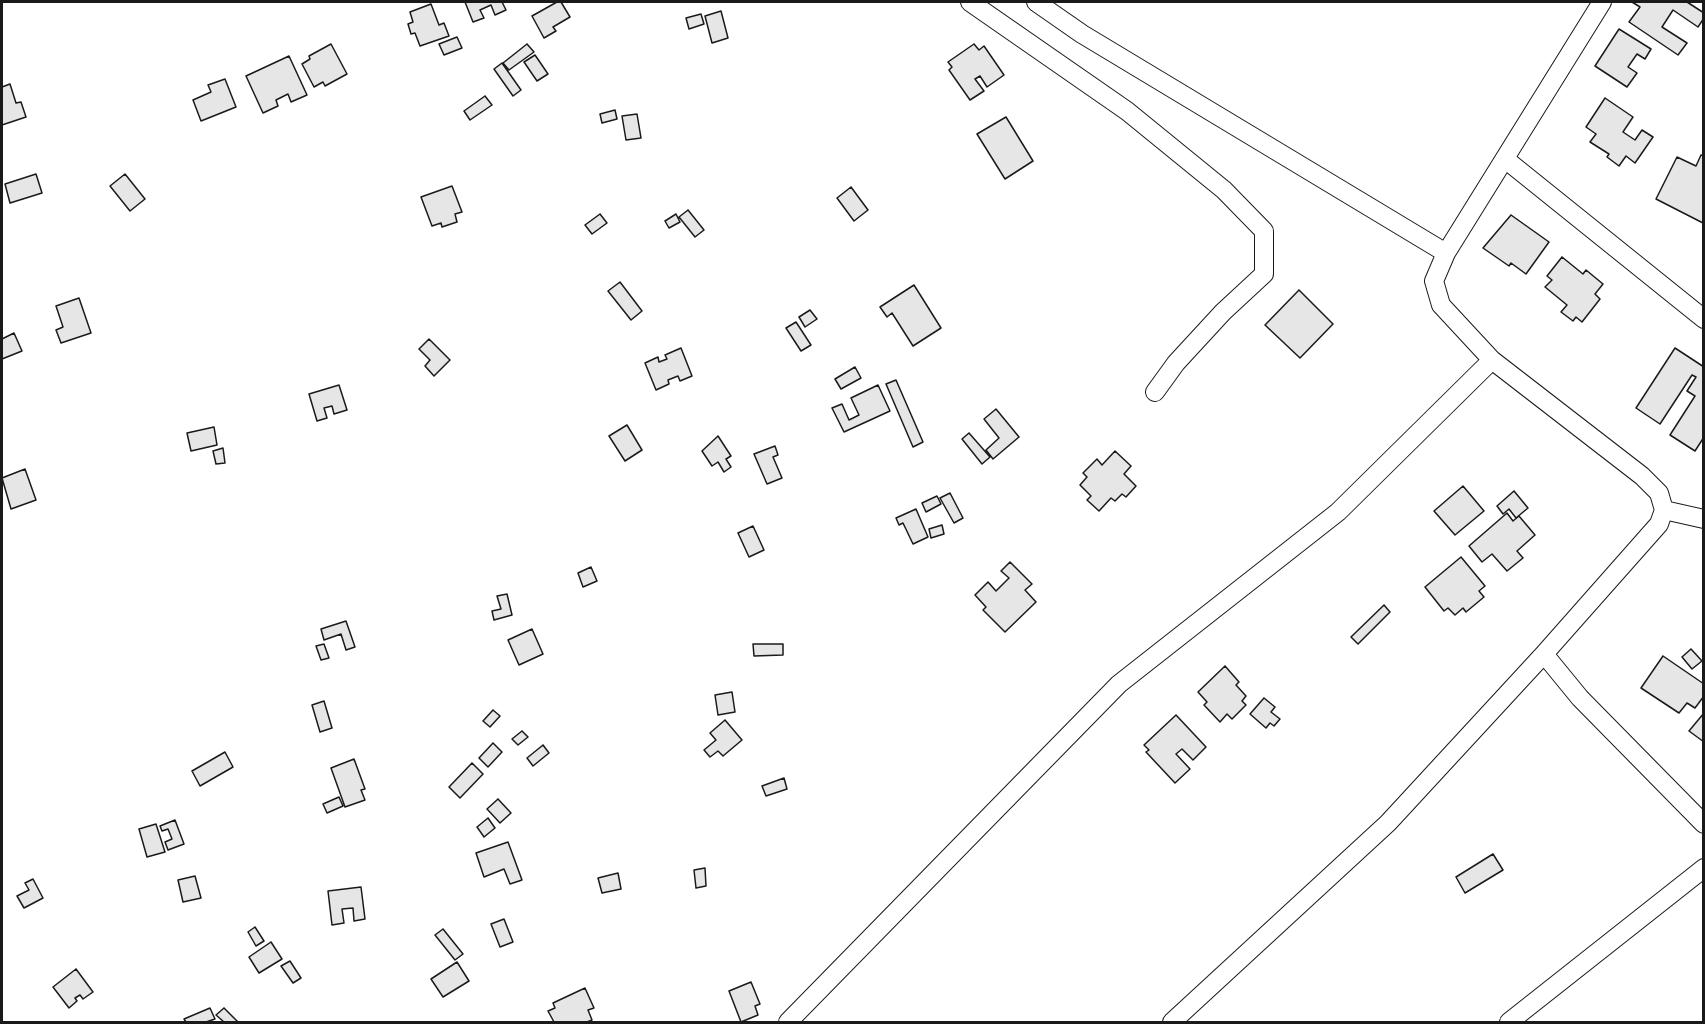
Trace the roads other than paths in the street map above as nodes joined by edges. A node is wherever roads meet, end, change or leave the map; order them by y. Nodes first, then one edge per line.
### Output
1 (970, 2) edge
2 (1036, 2) edge
3 (1602, 2) edge
4 (1505, 159) junction
5 (1446, 253) junction
6 (1702, 316) edge
7 (1492, 360) junction
8 (1155, 392) dead end
9 (1664, 510) junction
10 (1704, 519) edge
11 (1544, 654) junction
12 (1704, 824) edge
13 (1704, 868) edge
14 (788, 1023) edge
15 (1172, 1023) edge
16 (1509, 1023) edge

1 - 8 street
2 - 5 street
3 - 4 street
4 - 5 street
4 - 6 street
5 - 7 street
7 - 9 street
7 - 14 street
9 - 10 street
9 - 11 street
11 - 12 street
11 - 15 street
13 - 16 street

